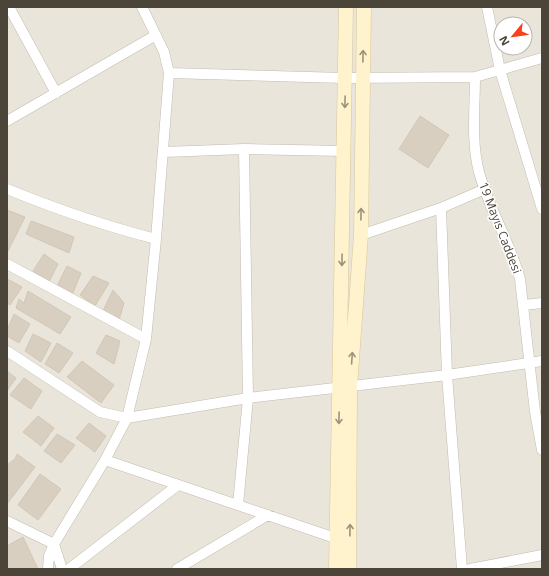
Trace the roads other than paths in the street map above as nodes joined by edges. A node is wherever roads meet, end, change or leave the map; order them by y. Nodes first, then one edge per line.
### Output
1 (9, 7) edge
2 (142, 7) edge
3 (346, 7) edge
4 (364, 7) edge
5 (487, 7) edge
6 (156, 35) junction
7 (542, 58) edge
8 (500, 70) junction
9 (169, 74) junction
10 (475, 77) junction
11 (345, 78) junction
12 (363, 78) junction
13 (56, 93) junction
14 (7, 121) edge
15 (244, 149) junction
16 (344, 151) junction
17 (164, 152) junction
18 (7, 189) edge
19 (485, 189) junction
20 (441, 208) junction
21 (542, 209) edge
22 (361, 235) junction
23 (156, 239) junction
24 (7, 264) edge
25 (542, 303) edge
26 (524, 305) junction
27 (146, 339) junction
28 (7, 352) edge
29 (542, 361) edge
30 (529, 363) junction
31 (447, 375) junction
32 (345, 387) junction
33 (248, 398) junction
34 (127, 418) junction
35 (542, 450) edge
36 (105, 460) junction
37 (178, 485) junction
38 (238, 505) junction
39 (268, 515) junction
40 (7, 521) edge
41 (338, 539) junction
42 (54, 544) junction
43 (542, 555) edge
44 (48, 569) edge
45 (62, 569) edge
46 (69, 569) edge
47 (177, 569) edge
48 (336, 569) edge
49 (349, 569) edge
50 (462, 569) edge
51 (470, 569) edge

1 - 13 street
2 - 6 street
3 - 11 main road
12 -> 4 main road
5 - 8 street
6 - 9 street
6 - 13 street
7 - 8 street
8 - 10 street
8 - 21 street
9 - 11 street
9 - 17 street
10 - 12 street
10 - 19 street, 19 Mayıs Caddesi
11 - 12 street
11 -> 16 main road
22 -> 12 main road
13 - 14 street
15 - 16 street
15 - 17 street
15 - 33 street
16 -> 32 main road
17 - 23 street
18 - 23 street
19 - 20 street
19 - 26 street, 19 Mayıs Caddesi
20 - 22 street
20 - 31 street
32 -> 22 main road
23 - 27 street
24 - 27 street
25 - 26 street
26 - 30 street, 19 Mayıs Caddesi
27 - 34 street
28 - 34 street
29 - 30 street
30 - 31 street
30 - 35 street, 19 Mayıs Caddesi
31 - 32 street
31 - 50 street
32 - 33 street
32 -> 41 main road
49 -> 32 main road
33 - 34 street
33 - 38 street
34 - 36 street
36 - 37 street
36 - 42 street
37 - 38 street
37 - 46 street
38 - 39 street
39 - 41 street
39 - 47 street
40 - 42 street
41 - 48 main road
42 - 44 street
42 - 45 street
43 - 51 street

